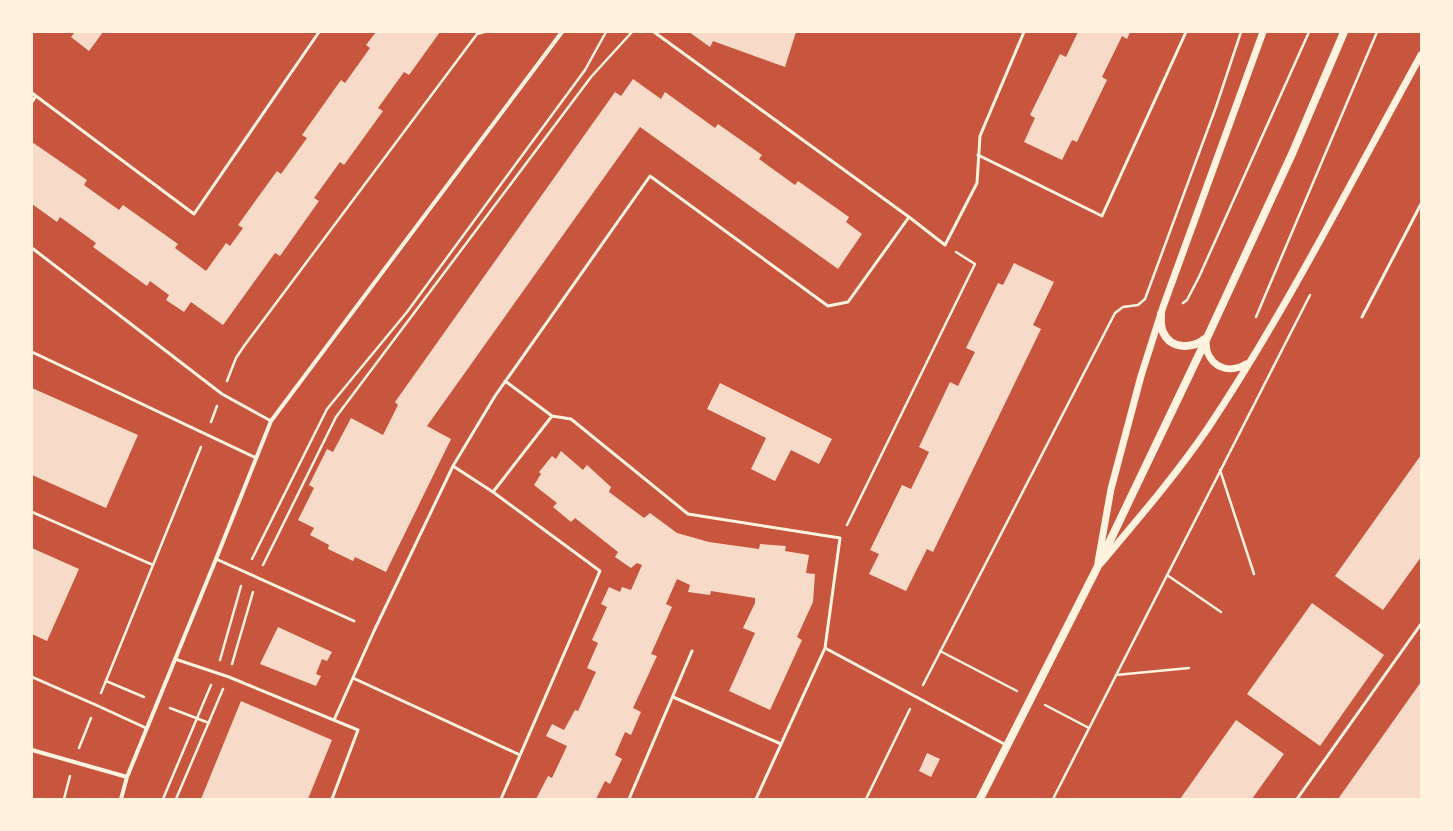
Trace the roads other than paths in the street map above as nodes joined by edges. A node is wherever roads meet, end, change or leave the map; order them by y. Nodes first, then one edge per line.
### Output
1 (319, 32) edge
2 (562, 32) edge
3 (654, 32) edge
4 (1024, 32) edge
5 (1186, 32) edge
6 (1263, 32) edge
7 (1344, 32) edge
8 (1421, 55) edge
9 (32, 92) edge
10 (36, 96) junction
11 (32, 102) edge
12 (978, 155) junction
13 (1421, 204) edge
14 (910, 217) junction
15 (32, 248) edge
16 (1161, 314) junction
17 (1362, 317) dead end
18 (1207, 338) junction
19 (32, 352) edge
20 (1248, 363) junction
21 (505, 381) junction
22 (552, 416) junction
23 (271, 421) junction
24 (256, 458) junction
25 (453, 466) junction
26 (492, 492) junction
27 (216, 559) junction
28 (1097, 568) junction
29 (354, 621) dead end
30 (1421, 624) edge
31 (825, 648) junction
32 (692, 651) dead end
33 (175, 659) junction
34 (32, 677) edge
35 (352, 678) junction
36 (673, 697) junction
37 (334, 720) junction
38 (146, 728) junction
39 (781, 744) junction
40 (1007, 745) junction
41 (32, 750) edge
42 (520, 756) junction
43 (127, 777) junction
44 (121, 799) edge
45 (332, 799) edge
46 (501, 799) edge
47 (629, 799) edge
48 (756, 799) edge
49 (980, 799) edge
50 (1297, 799) edge

1 - 10 lane
2 - 23 street
3 - 14 lane
4 - 12 lane
5 - 12 lane
6 - 16 street
7 - 18 main road
8 - 20 street
9 - 10 lane
10 - 11 lane
12 - 14 lane
13 - 17 lane
14 - 21 lane
15 - 23 lane
16 - 18 main road
16 - 28 street
18 - 20 street
18 - 28 main road
19 - 24 lane
20 - 28 street
21 - 22 lane
21 - 25 lane
22 - 26 lane
22 - 31 lane
23 - 24 street
24 - 27 street
25 - 26 lane
25 - 35 lane
26 - 42 lane
27 - 29 lane
27 - 33 street
28 - 40 main road
30 - 50 lane
31 - 39 lane
31 - 40 lane
32 - 36 lane
33 - 37 lane
33 - 38 street
34 - 38 lane
35 - 37 lane
35 - 42 lane
36 - 39 lane
36 - 47 lane
37 - 45 lane
38 - 43 street
39 - 48 lane
40 - 49 main road
41 - 43 street
42 - 46 lane
43 - 44 street

